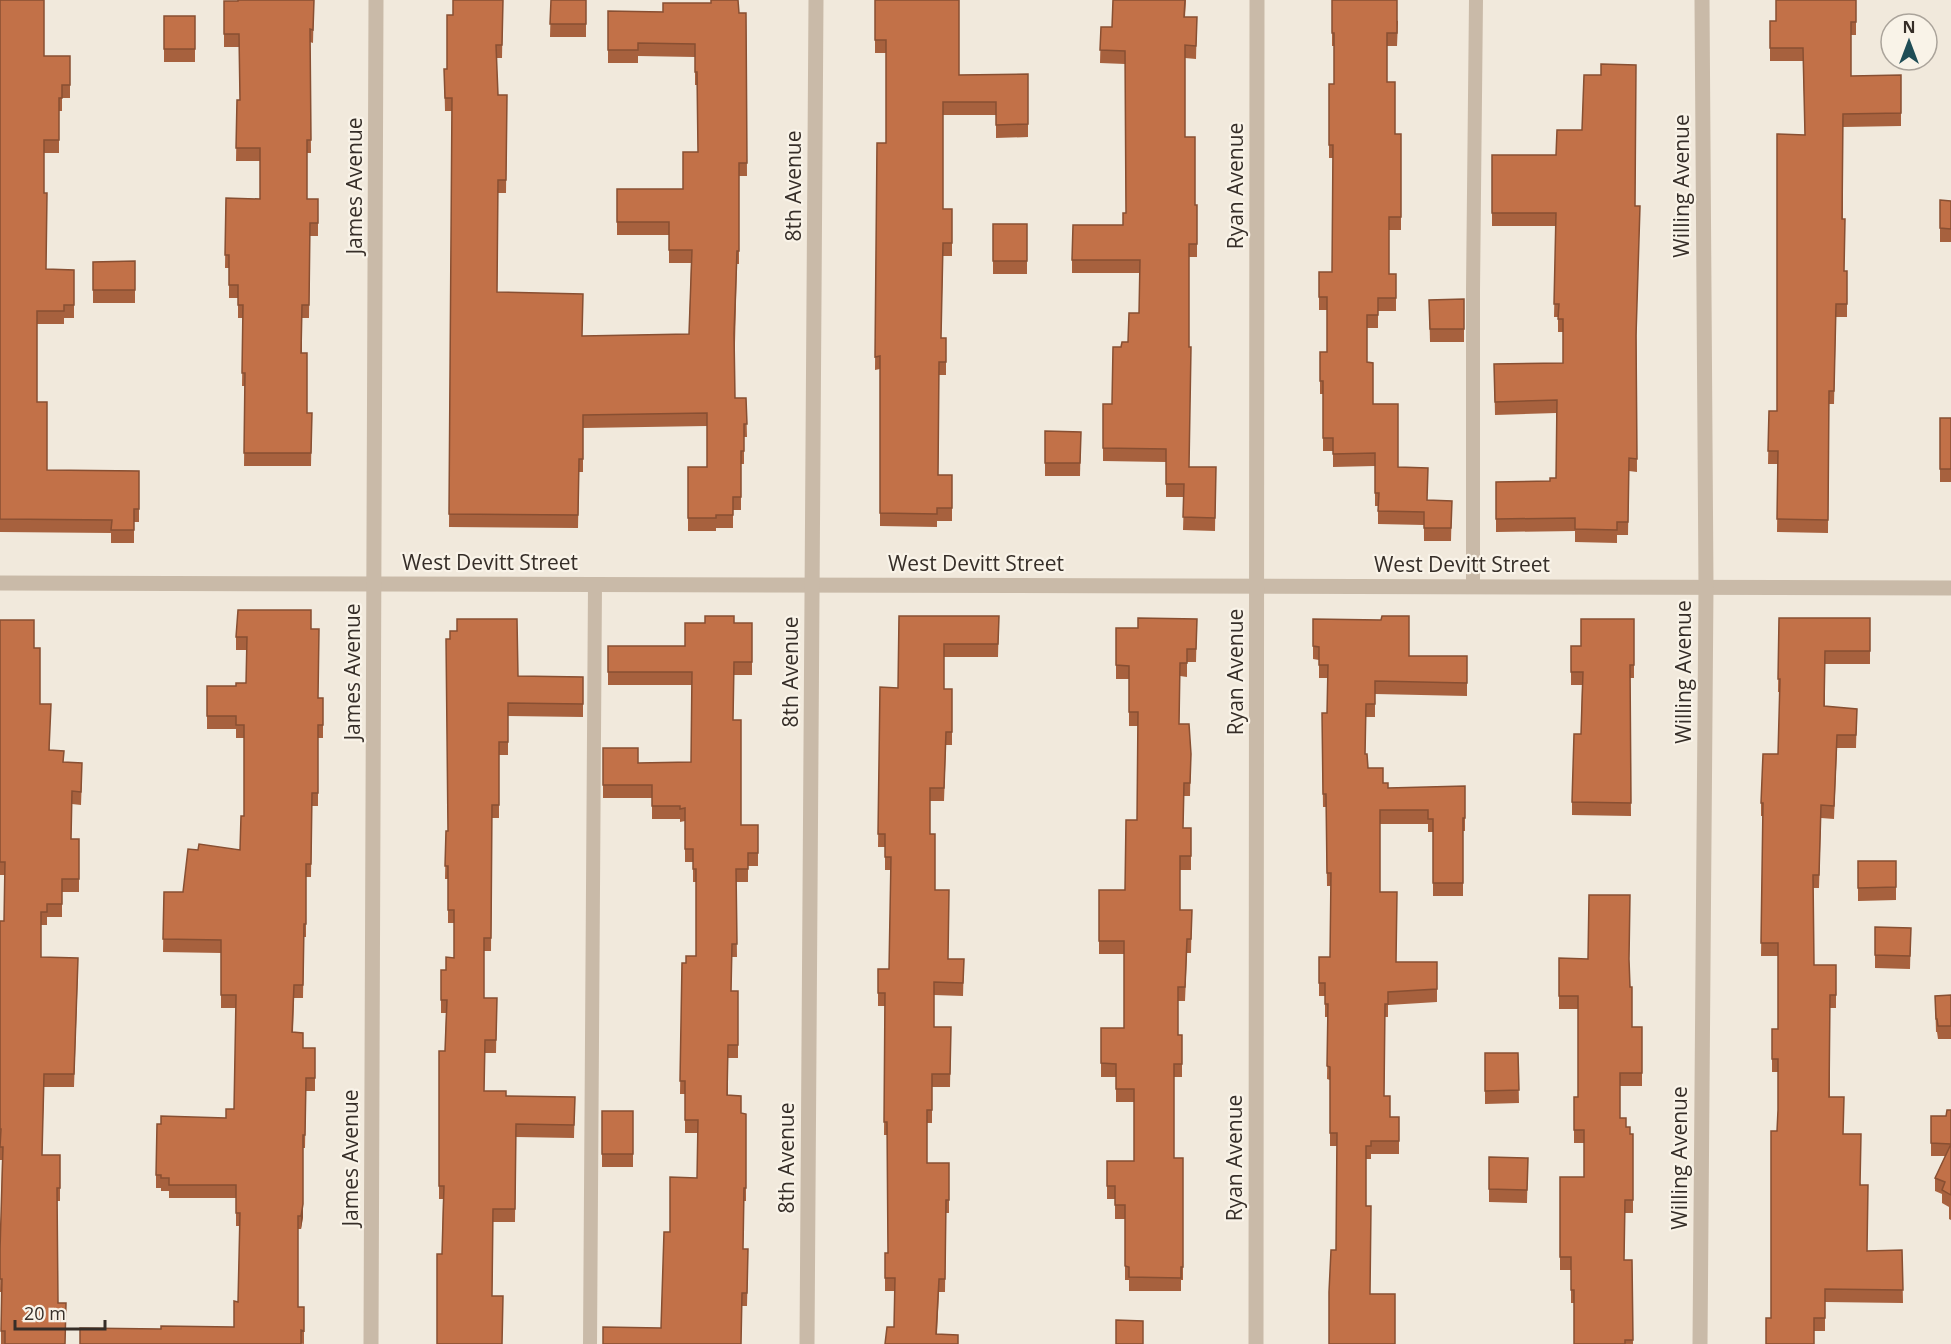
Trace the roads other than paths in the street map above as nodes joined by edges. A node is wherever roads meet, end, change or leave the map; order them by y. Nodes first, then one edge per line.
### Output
1 (376, 0) edge
2 (816, 0) edge
3 (1257, 0) edge
4 (1476, 0) edge
5 (1702, 0) edge
6 (0, 583) edge
7 (374, 584) junction
8 (595, 584) junction
9 (812, 585) junction
10 (1257, 586) junction
11 (1473, 586) junction
12 (1706, 587) junction
13 (1951, 588) edge
14 (371, 1344) edge
15 (590, 1344) edge
16 (807, 1344) edge
17 (1256, 1344) edge
18 (1700, 1344) edge

1 - 7 street, James Avenue
2 - 9 street, 8th Avenue
3 - 10 street, Ryan Avenue
4 - 11 lane
5 - 12 street, Willing Avenue
6 - 7 street, West Devitt Street
7 - 8 street, West Devitt Street
7 - 14 street, James Avenue
8 - 9 street, West Devitt Street
8 - 15 lane
9 - 10 street, West Devitt Street
9 - 16 street, 8th Avenue
10 - 11 street, West Devitt Street
10 - 17 street, Ryan Avenue
11 - 12 street, West Devitt Street
12 - 13 street, West Devitt Street
12 - 18 street, Willing Avenue

